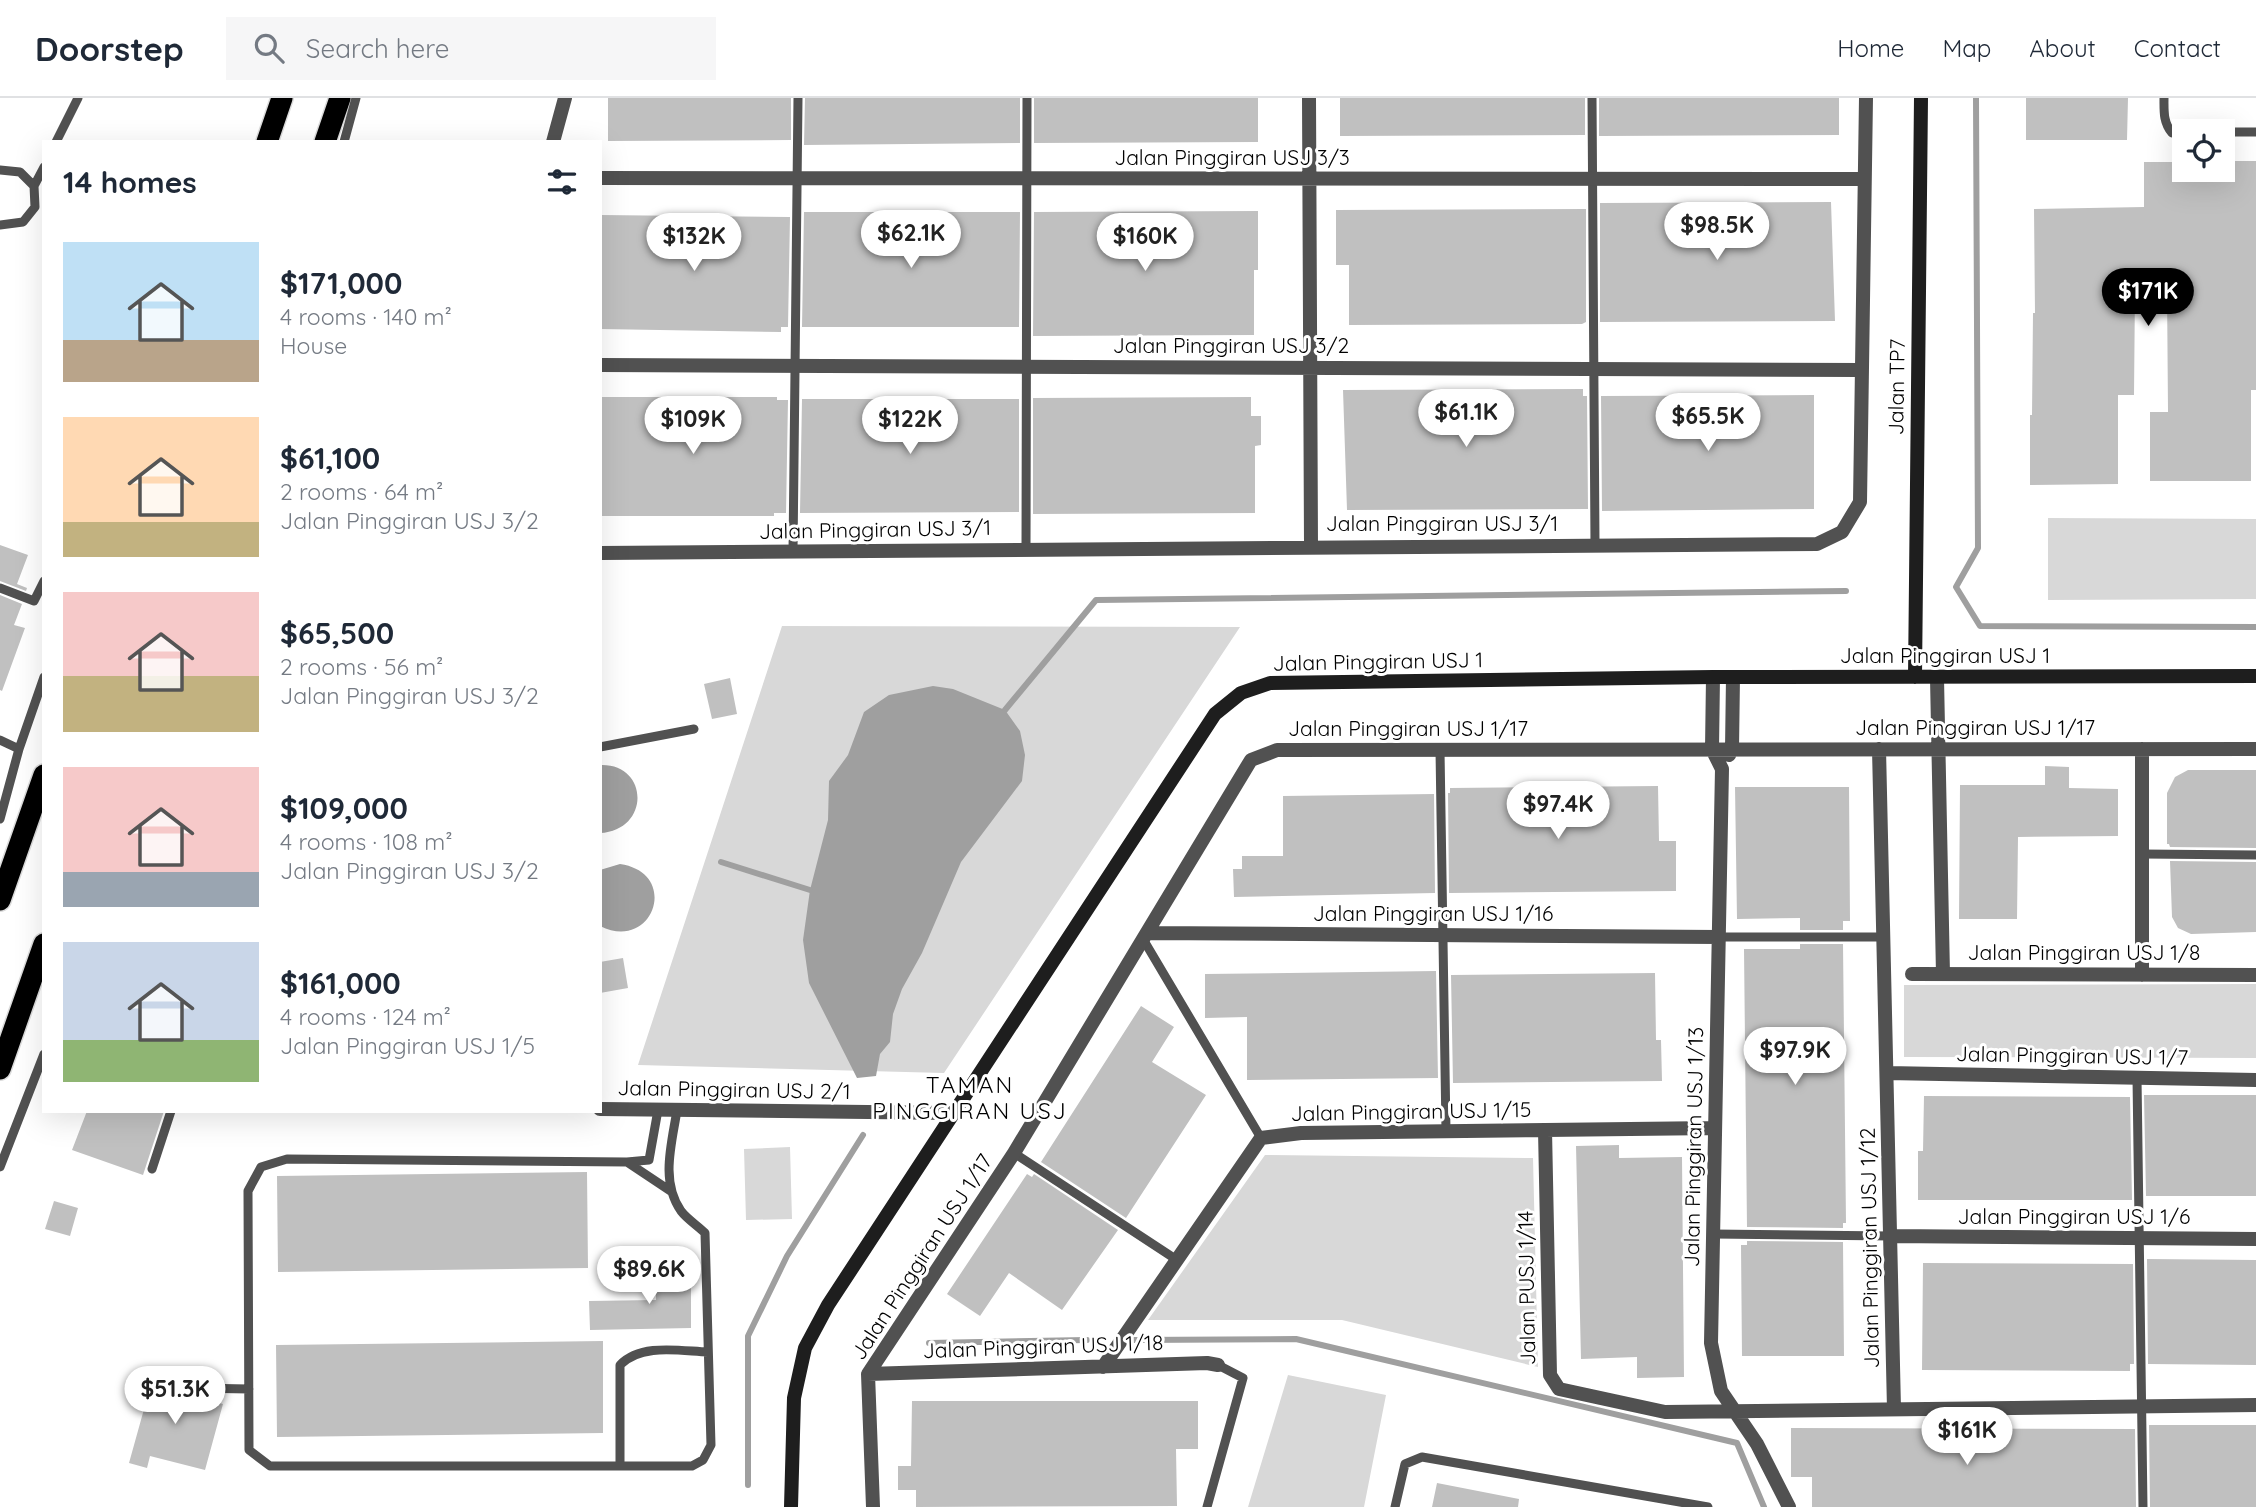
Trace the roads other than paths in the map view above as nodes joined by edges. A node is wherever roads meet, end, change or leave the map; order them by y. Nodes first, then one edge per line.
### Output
1 (78, 98) edge
2 (282, 98) edge
3 (340, 98) edge
4 (356, 98) edge
5 (565, 98) edge
6 (798, 98) edge
7 (1027, 98) edge
8 (1309, 98) edge
9 (1592, 98) edge
10 (1866, 98) edge
11 (1921, 98) edge
12 (2164, 98) edge
13 (2235, 132) edge
14 (2256, 132) edge
15 (2172, 133) edge
16 (57, 140) edge
17 (268, 140) edge
18 (326, 140) edge
19 (345, 140) edge
20 (554, 140) edge
21 (0, 170) edge
22 (42, 171) edge
23 (602, 178) edge
24 (798, 179) junction
25 (1027, 179) junction
26 (1310, 179) junction
27 (1592, 179) junction
28 (1864, 179) junction
29 (34, 187) junction
30 (0, 225) edge
31 (602, 365) edge
32 (795, 365) junction
33 (1027, 366) junction
34 (1310, 368) junction
35 (1594, 369) junction
36 (1862, 370) junction
37 (1595, 544) junction
38 (1311, 546) junction
39 (1026, 549) junction
40 (793, 552) junction
41 (602, 553) edge
42 (42, 585) edge
43 (0, 588) edge
44 (1713, 677) junction
45 (1733, 677) junction
46 (1915, 677) junction
47 (2256, 677) edge
48 (1937, 678) junction
49 (42, 683) edge
50 (694, 729) dead end
51 (0, 740) edge
52 (602, 747) edge
53 (19, 748) junction
54 (1712, 749) junction
55 (1732, 749) junction
56 (1879, 749) junction
57 (1938, 749) junction
58 (2142, 749) junction
59 (2256, 749) edge
60 (1440, 750) junction
61 (1722, 769) junction
62 (42, 781) edge
63 (0, 819) edge
64 (2142, 855) junction
65 (2256, 855) edge
66 (0, 900) edge
67 (1443, 935) junction
68 (1145, 936) junction
69 (1718, 937) junction
70 (1884, 937) junction
71 (42, 950) edge
72 (1912, 974) dead end
73 (1943, 974) junction
74 (2142, 975) junction
75 (2256, 975) edge
76 (42, 1059) edge
77 (0, 1069) edge
78 (1887, 1073) junction
79 (2137, 1078) junction
80 (2256, 1080) edge
81 (602, 1109) edge
82 (658, 1110) junction
83 (677, 1110) junction
84 (170, 1113) edge
85 (952, 1114) junction
86 (1715, 1128) junction
87 (1545, 1130) junction
88 (1446, 1131) junction
89 (1261, 1138) junction
90 (1014, 1153) junction
91 (627, 1162) junction
92 (0, 1167) edge
93 (152, 1169) dead end
94 (672, 1192) junction
95 (1713, 1234) junction
96 (1891, 1236) junction
97 (2139, 1238) junction
98 (2256, 1239) edge
99 (1177, 1260) junction
100 (708, 1352) junction
101 (1218, 1365) joint
102 (1103, 1367) junction
103 (868, 1374) junction
104 (193, 1388) dead end
105 (249, 1389) junction
106 (2256, 1405) edge
107 (2141, 1406) junction
108 (1894, 1409) junction
109 (1736, 1412) junction
110 (620, 1466) junction
111 (791, 1507) edge
112 (873, 1507) edge
113 (1208, 1507) edge
114 (1395, 1507) edge
115 (1708, 1507) edge
116 (1788, 1507) edge
117 (2143, 1507) edge

1 - 16 lane
2 - 17 highway
3 - 18 highway
4 - 19 lane
5 - 20 street
6 - 24 lane
7 - 25 lane
8 - 26 street
9 - 27 lane
10 - 28 street, Jalan Pinggiran USJ 3/1
11 - 46 street, Jalan TP7
12 - 15 lane
13 - 14 lane
21 - 29 lane
22 - 29 lane
23 - 24 street, Jalan Pinggiran USJ 3/3
24 - 25 street, Jalan Pinggiran USJ 3/3
24 - 32 lane
25 - 26 street, Jalan Pinggiran USJ 3/3
25 - 33 lane
26 - 27 street, Jalan Pinggiran USJ 3/3
26 - 34 street
27 - 28 street, Jalan Pinggiran USJ 3/3
27 - 35 lane
28 - 36 street, Jalan Pinggiran USJ 3/1
29 - 30 lane
31 - 32 street, Jalan Pinggiran USJ 3/2
32 - 33 street, Jalan Pinggiran USJ 3/2
32 - 40 lane
33 - 34 street, Jalan Pinggiran USJ 3/2
33 - 39 lane
34 - 35 street, Jalan Pinggiran USJ 3/2
34 - 38 street
35 - 36 street, Jalan Pinggiran USJ 3/2
35 - 37 lane
36 - 37 street, Jalan Pinggiran USJ 3/1
37 - 38 street, Jalan Pinggiran USJ 3/1
38 - 39 street, Jalan Pinggiran USJ 3/1
39 - 40 street, Jalan Pinggiran USJ 3/1
40 - 41 street, Jalan Pinggiran USJ 3/1
42 - 43 lane
44 - 45 street, Jalan Pinggiran USJ 1
44 - 54 street, Jalan Pinggiran USJ 1/13
44 - 85 street, Jalan Pinggiran USJ 1
45 - 46 street, Jalan Pinggiran USJ 1
45 - 55 street, Jalan Pinggiran USJ 1/13
46 - 48 street, Jalan Pinggiran USJ 1
47 - 48 street, Jalan Pinggiran USJ 1
48 - 57 street
49 - 53 lane
50 - 52 lane
51 - 53 lane
53 - 63 lane
54 - 55 street, Jalan Pinggiran USJ 1/17
54 - 60 street, Jalan Pinggiran USJ 1/17
54 - 61 street, Jalan Pinggiran USJ 1/13
55 - 56 street, Jalan Pinggiran USJ 1/17
55 - 61 street, Jalan Pinggiran USJ 1/13
56 - 57 street, Jalan Pinggiran USJ 1/17
56 - 70 street, Jalan Pinggiran USJ 1/12
57 - 58 street, Jalan Pinggiran USJ 1/17
57 - 73 street
58 - 59 street, Jalan Pinggiran USJ 1/17
58 - 64 street
60 - 67 lane
60 - 68 street, Jalan Pinggiran USJ 1/17
61 - 69 street, Jalan Pinggiran USJ 1/13
62 - 66 highway
64 - 65 lane
64 - 74 street
67 - 68 street, Jalan Pinggiran USJ 1/16
67 - 69 street, Jalan Pinggiran USJ 1/16
67 - 88 lane
68 - 89 lane
68 - 90 street, Jalan Pinggiran USJ 1/17
69 - 70 lane
69 - 86 street, Jalan Pinggiran USJ 1/13
70 - 78 street, Jalan Pinggiran USJ 1/12
71 - 77 highway
72 - 73 street, Jalan Pinggiran USJ 1/8
73 - 74 street, Jalan Pinggiran USJ 1/8
74 - 75 street, Jalan Pinggiran USJ 1/8
76 - 92 lane
78 - 79 street, Jalan Pinggiran USJ 1/7
78 - 96 street, Jalan Pinggiran USJ 1/12
79 - 80 street, Jalan Pinggiran USJ 1/7
79 - 97 lane
81 - 82 street, Jalan Pinggiran USJ 2/1
82 - 83 street, Jalan Pinggiran USJ 2/1
82 - 91 lane
83 - 85 street, Jalan Pinggiran USJ 2/1
83 - 94 lane
84 - 93 lane
85 - 111 street, Jalan Pinggiran USJ 1
86 - 87 street, Jalan Pinggiran USJ 1/15
86 - 95 street, Jalan Pinggiran USJ 1/13
87 - 88 street, Jalan Pinggiran USJ 1/15
87 - 109 street, Jalan PUSJ 1/14
88 - 89 street, Jalan Pinggiran USJ 1/15
89 - 99 street
90 - 99 lane
90 - 103 street, Jalan Pinggiran USJ 1/17
91 - 94 lane
91 - 105 lane
94 - 100 lane
95 - 96 lane
95 - 109 street, Jalan Pinggiran USJ 1/13
96 - 97 street, Jalan Pinggiran USJ 1/6
96 - 108 street, Jalan Pinggiran USJ 1/12
97 - 98 street, Jalan Pinggiran USJ 1/6
97 - 107 lane
99 - 102 street
100 - 110 lane
100 - 110 lane
101 - 102 street, Jalan Pinggiran USJ 1/18
101 - 113 lane
102 - 103 street, Jalan Pinggiran USJ 1/18
103 - 112 street, Jalan Pinggiran USJ 1/17
104 - 105 lane
105 - 110 lane
106 - 107 street, Jalan PUSJ 1/14
107 - 108 street, Jalan PUSJ 1/14
107 - 117 lane
108 - 109 street, Jalan PUSJ 1/14
109 - 116 street, Jalan Pinggiran USJ 1/13
114 - 115 lane

